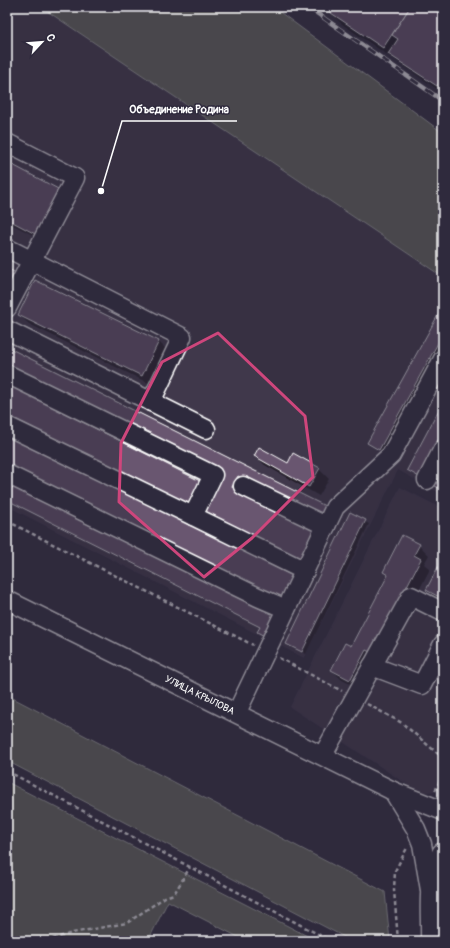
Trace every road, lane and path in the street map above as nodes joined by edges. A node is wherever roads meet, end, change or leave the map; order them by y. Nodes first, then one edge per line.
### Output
1 (7, 143) edge
2 (7, 248) edge
3 (32, 261) junction
4 (7, 308) edge
5 (7, 330) edge
6 (443, 359) edge
7 (7, 374) edge
8 (151, 402) junction
9 (7, 426) edge
10 (206, 429) dead end
11 (442, 454) edge
12 (7, 474) edge
13 (427, 480) dead end
14 (243, 486) dead end
15 (193, 516) junction
16 (7, 521) edge
17 (326, 526) junction
18 (305, 570) junction
19 (7, 600) edge
20 (286, 609) junction
21 (443, 612) edge
22 (443, 644) edge
23 (266, 652) junction
24 (372, 666) junction
25 (355, 698) junction
26 (237, 712) junction
27 (323, 755) junction
28 (443, 758) edge
29 (7, 771) edge
30 (443, 775) edge
31 (393, 790) junction
32 (433, 794) dead end
33 (443, 811) edge
34 (408, 846) dead end
35 (443, 854) edge
36 (190, 867) junction
37 (432, 902) junction
38 (443, 933) edge
39 (46, 941) edge
40 (331, 941) edge
41 (398, 941) edge
42 (432, 941) edge

1 - 3 street
2 - 3 street
3 - 4 street
3 - 8 street
5 - 8 street
6 - 17 street
7 - 15 street
8 - 10 street
9 - 15 street
11 - 13 street
12 - 20 street
14 - 17 street
15 - 18 street
16 - 23 path
17 - 18 street
18 - 20 street
19 - 26 street, УЛИЦА КРЫЛОВА
20 - 23 street
21 - 24 street
22 - 24 street
23 - 25 path
23 - 26 street
24 - 25 street
25 - 27 street
25 - 28 path
26 - 27 street, УЛИЦА КРЫЛОВА
27 - 31 street, УЛИЦА КРЫЛОВА
29 - 36 path
30 - 32 path
31 - 33 street, УЛИЦА КРЫЛОВА
31 - 37 street
34 - 41 path
35 - 37 main road
36 - 39 path
36 - 40 path
37 - 38 main road
37 - 42 main road

